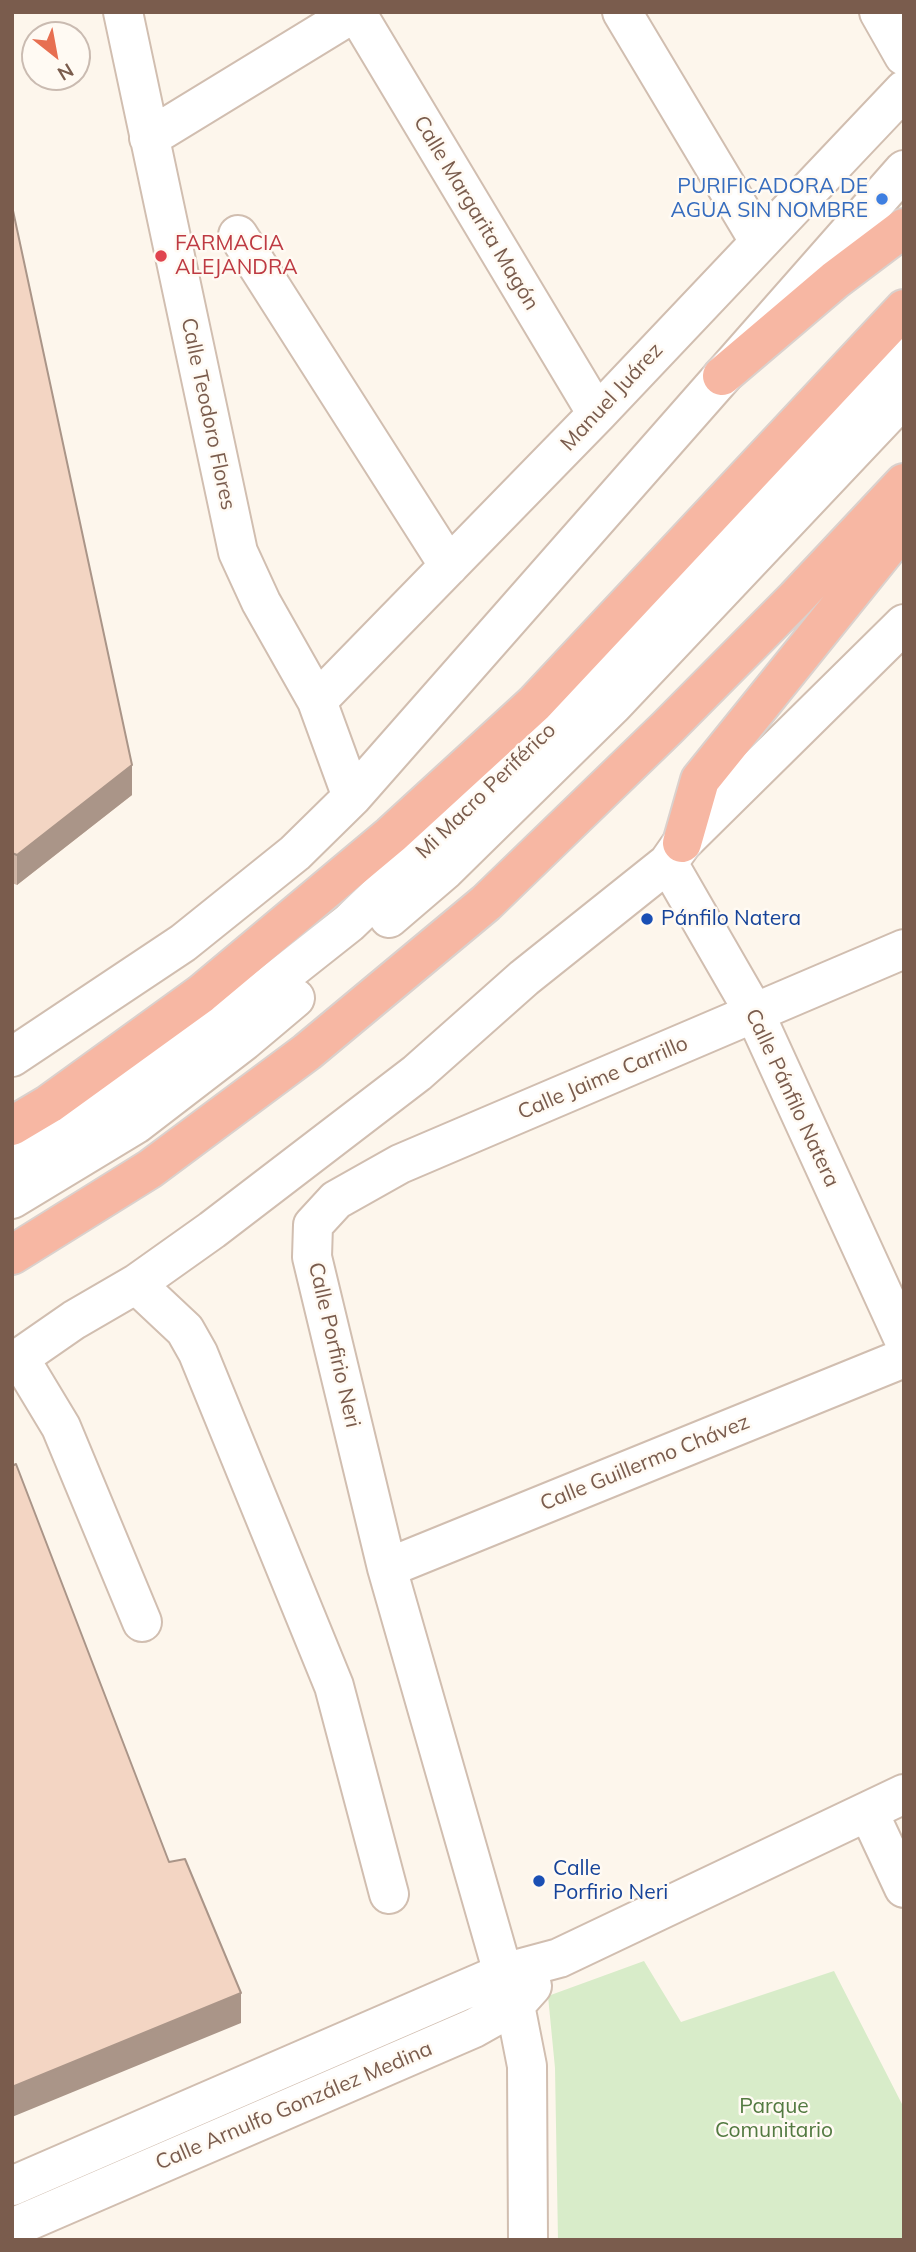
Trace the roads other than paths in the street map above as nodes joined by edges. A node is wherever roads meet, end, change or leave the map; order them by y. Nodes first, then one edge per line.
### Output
1 (123, 12) edge
2 (356, 12) edge
3 (622, 12) edge
4 (879, 12) edge
5 (904, 56) edge
6 (904, 90) edge
7 (149, 138) junction
8 (904, 170) edge
9 (904, 228) edge
10 (238, 235) dead end
11 (759, 241) junction
12 (904, 309) edge
13 (904, 355) edge
14 (722, 376) junction
15 (904, 397) edge
16 (597, 414) junction
17 (904, 484) edge
18 (904, 527) edge
19 (449, 566) junction
20 (904, 624) edge
21 (317, 701) junction
22 (352, 797) junction
23 (675, 853) junction
24 (904, 949) edge
25 (755, 1014) junction
26 (12, 1058) edge
27 (12, 1126) edge
28 (12, 1163) edge
29 (12, 1199) edge
30 (313, 1225) joint
31 (12, 1255) edge
32 (136, 1283) junction
33 (904, 1340) edge
34 (904, 1357) edge
35 (16, 1361) edge
36 (387, 1568) junction
37 (142, 1622) dead end
38 (904, 1794) edge
39 (868, 1811) junction
40 (904, 1888) edge
41 (389, 1894) dead end
42 (509, 1989) junction
43 (12, 2186) edge
44 (12, 2228) edge
45 (528, 2240) edge

1 - 7 street, Calle Teodoro Flores
2 - 7 street
2 - 16 street, Calle Margarita Magón
3 - 11 street
4 - 5 street
6 - 11 street, Manuel Juárez
7 - 21 street, Calle Teodoro Flores
8 - 14 street
9 - 14 highway
10 - 19 street
11 - 16 street, Manuel Juárez
12 - 27 highway
13 - 28 street, Mi Macro Periférico
14 - 22 street
15 - 29 street, Mi Macro Periférico
16 - 19 street, Manuel Juárez
17 - 31 highway
18 - 23 highway
19 - 21 street, Manuel Juárez
20 - 23 street
21 - 22 street, Calle Teodoro Flores
22 - 26 street
23 - 25 street, Calle Pánfilo Natera
23 - 32 street
24 - 25 street, Calle Jaime Carrillo
25 - 30 street, Calle Jaime Carrillo
25 - 33 street, Calle Pánfilo Natera
30 - 36 street, Calle Porfirio Neri
32 - 35 street
32 - 41 street
34 - 36 street, Calle Guillermo Chávez
35 - 37 street
36 - 42 street, Calle Porfirio Neri
38 - 39 street, Calle Arnulfo González Medina
39 - 40 street
39 - 42 street, Calle Arnulfo González Medina
42 - 43 street, Calle Arnulfo González Medina
42 - 44 street, Calle Arnulfo González Medina
42 - 45 street, Calle Porfirio Neri

